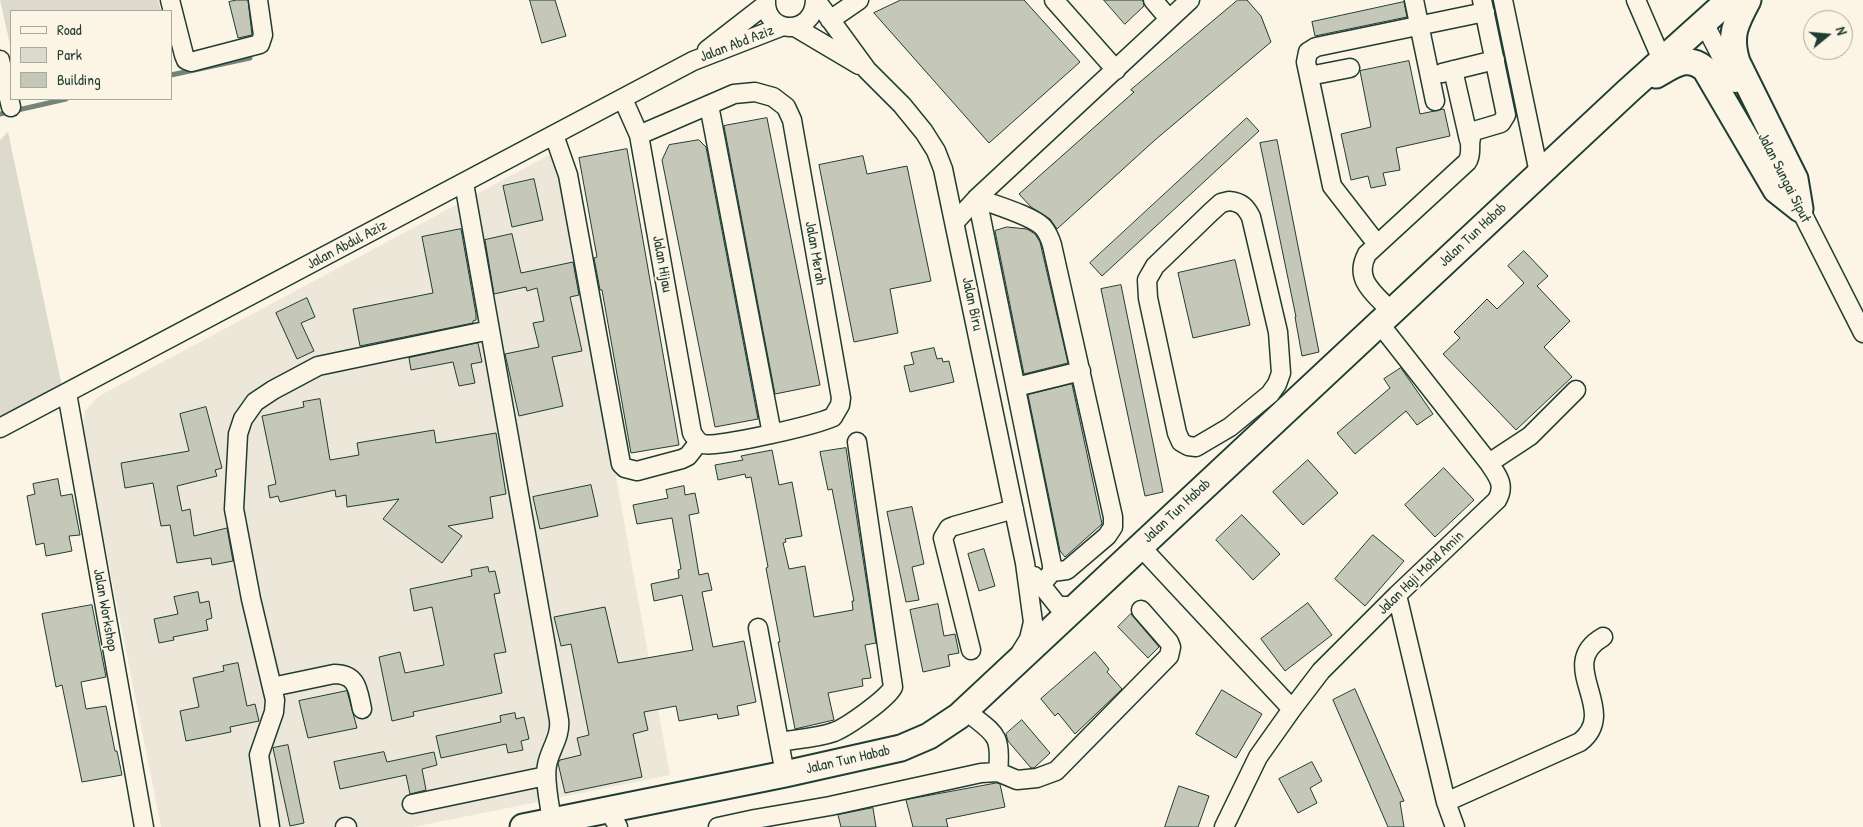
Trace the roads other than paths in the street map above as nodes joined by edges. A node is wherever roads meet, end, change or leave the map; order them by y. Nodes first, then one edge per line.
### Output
1 (170, 0) edge
2 (258, 0) edge
3 (816, 0) edge
4 (860, 0) edge
5 (1054, 0) edge
6 (1152, 0) edge
7 (1190, 0) edge
8 (1414, 0) edge
9 (1503, 0) edge
10 (1636, 0) edge
11 (1729, 0) edge
12 (1748, 0) edge
13 (765, 2) edge
14 (1483, 6) edge
15 (1170, 19) junction
16 (830, 20) junction
17 (1704, 24) junction
18 (1419, 26) junction
19 (789, 27) junction
20 (0, 60) edge
21 (1495, 60) junction
22 (1662, 60) junction
23 (693, 61) junction
24 (1350, 68) dead end
25 (867, 70) junction
26 (1116, 70) junction
27 (1453, 70) junction
28 (1309, 76) junction
29 (1429, 76) junction
30 (1628, 91) junction
31 (623, 99) junction
32 (1435, 101) dead end
33 (709, 105) junction
34 (10, 107) dead end
35 (554, 135) junction
36 (639, 135) junction
37 (1469, 140) junction
38 (1539, 173) junction
39 (464, 183) junction
40 (977, 198) junction
41 (1800, 209) junction
42 (955, 222) junction
43 (1377, 244) junction
44 (1385, 317) junction
45 (490, 330) junction
46 (1863, 333) edge
47 (1080, 371) junction
48 (1016, 387) junction
49 (1576, 390) dead end
50 (67, 393) junction
51 (1230, 427) junction
52 (0, 428) edge
53 (772, 434) junction
54 (696, 437) junction
55 (857, 442) dead end
56 (1242, 451) junction
57 (1488, 463) junction
58 (1014, 509) junction
59 (1140, 546) junction
60 (1025, 563) junction
61 (1046, 579) junction
62 (1397, 595) junction
63 (1076, 606) junction
64 (1141, 610) dead end
65 (758, 628) dead end
66 (1603, 637) dead end
67 (971, 650) dead end
68 (1011, 666) junction
69 (272, 687) junction
70 (1292, 709) junction
71 (362, 710) dead end
72 (965, 710) junction
73 (779, 742) junction
74 (998, 772) junction
75 (785, 774) junction
76 (546, 776) junction
77 (1446, 802) junction
78 (412, 804) dead end
79 (614, 818) edge
80 (552, 821) junction
81 (144, 827) edge
82 (270, 827) edge
83 (523, 827) edge
84 (718, 827) edge
85 (1224, 827) edge
86 (1455, 827) edge

1 - 2 street
3 - 16 street, Jalan Biru
3 - 19 street, Jalan Abd Aziz
4 - 16 street
5 - 26 street
6 - 15 street
7 - 15 street
8 - 18 street
9 - 38 street
10 - 22 street
11 - 17 highway, Jalan Tun Habab
12 - 41 highway
13 - 19 street, Jalan Biru
13 - 23 street, Jalan Abd Aziz
14 - 18 street
14 - 21 street
15 - 26 street
16 - 25 street, Jalan Biru
17 - 22 highway, Jalan Tun Habab
17 - 41 street, Jalan Sungai Siput
18 - 28 street
18 - 29 street
19 - 23 street, Jalan Abd Aziz
19 - 25 street, Jalan Biru
20 - 34 street
21 - 27 street
21 - 37 street
22 - 30 highway, Jalan Tun Habab
23 - 31 street, Jalan Abdul Aziz
24 - 28 street
25 - 42 street, Jalan Biru
26 - 40 street
27 - 29 street
27 - 37 street
28 - 43 street
29 - 32 street
30 - 38 highway, Jalan Tun Habab
30 - 41 highway
31 - 35 street, Jalan Abdul Aziz
31 - 36 street, Jalan Hijau
33 - 36 street
33 - 53 street
33 - 53 street, Jalan Merah
35 - 39 street, Jalan Abdul Aziz
35 - 54 street
36 - 54 street, Jalan Hijau
37 - 43 street, Jalan Haji Mohd Amin
38 - 44 highway, Jalan Tun Habab
39 - 45 street
39 - 50 street, Jalan Abdul Aziz
40 - 42 street
40 - 47 street
40 - 48 street
41 - 46 street, Jalan Sungai Siput
42 - 58 street, Jalan Biru
43 - 44 street, Jalan Haji Mohd Amin
44 - 56 highway, Jalan Tun Habab
44 - 57 street, Jalan Haji Mohd Amin
45 - 69 street
45 - 76 street
47 - 48 street
47 - 61 street
48 - 61 street
49 - 57 street
50 - 52 street, Jalan Abdul Aziz
50 - 81 street, Jalan Workshop
51 - 51 street
51 - 56 street
53 - 54 street
55 - 73 street
56 - 59 highway, Jalan Tun Habab
57 - 62 street, Jalan Haji Mohd Amin
58 - 60 street, Jalan Biru
58 - 67 street
59 - 63 highway, Jalan Tun Habab
59 - 70 street
60 - 61 street, Jalan Biru
60 - 68 street, Jalan Biru
61 - 63 street, Jalan Biru
62 - 70 street, Jalan Haji Mohd Amin
62 - 77 street
63 - 68 highway, Jalan Tun Habab
64 - 74 street
65 - 73 street
66 - 77 street
68 - 72 highway, Jalan Tun Habab
69 - 71 street
69 - 82 street
70 - 85 street, Jalan Haji Mohd Amin
72 - 74 street
72 - 75 highway, Jalan Tun Habab
73 - 75 street
74 - 84 street
75 - 79 highway, Jalan Tun Habab
76 - 78 street
76 - 80 street
77 - 86 street
79 - 80 highway, Jalan Tun Habab
80 - 83 highway, Jalan Tun Habab

